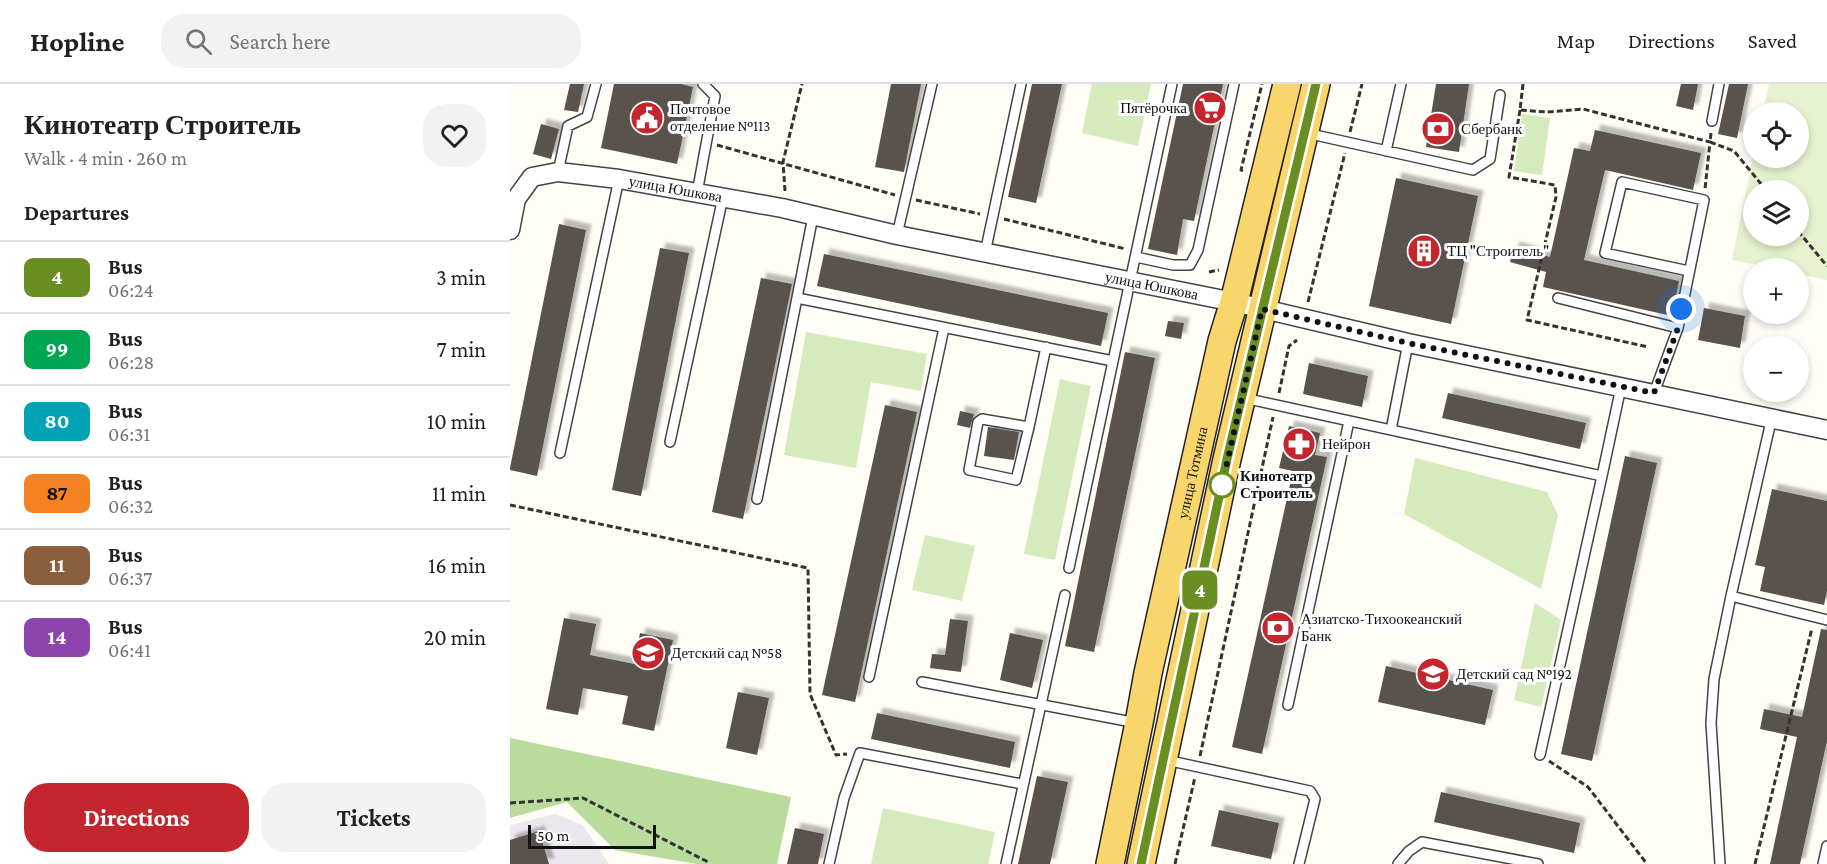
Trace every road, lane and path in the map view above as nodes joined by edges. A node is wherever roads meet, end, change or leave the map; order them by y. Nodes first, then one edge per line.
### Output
1 (596, 84) edge
2 (703, 84) edge
3 (802, 84) edge
4 (932, 84) edge
5 (1020, 84) edge
6 (1172, 84) edge
7 (1234, 84) edge
8 (1287, 84) edge
9 (1316, 84) edge
10 (1362, 84) edge
11 (1401, 84) edge
12 (1523, 84) edge
13 (1719, 84) edge
14 (1500, 95) dead end
15 (1520, 110) junction
16 (1712, 122) dead end
17 (1304, 133) junction
18 (707, 142) junction
19 (1347, 142) junction
20 (1710, 142) junction
21 (1386, 151) junction
22 (783, 162) junction
23 (558, 172) junction
24 (619, 179) junction
25 (1758, 180) edge
26 (697, 193) junction
27 (723, 197) junction
28 (905, 197) junction
29 (513, 198) edge
30 (1704, 200) junction
31 (813, 216) junction
32 (992, 216) junction
33 (510, 230) edge
34 (897, 234) junction
35 (1809, 244) edge
36 (985, 253) junction
37 (1136, 254) junction
38 (1827, 266) edge
39 (1689, 271) junction
40 (1130, 282) junction
41 (797, 298) junction
42 (1558, 298) dead end
43 (1234, 302) junction
44 (1308, 302) dead end
45 (1262, 309) junction
46 (944, 328) junction
47 (1678, 328) junction
48 (1297, 340) dead end
49 (1408, 343) junction
50 (1647, 346) dead end
51 (1046, 347) junction
52 (1113, 361) junction
53 (1622, 387) junction
54 (1654, 393) junction
55 (1242, 398) junction
56 (1276, 405) junction
57 (1772, 417) junction
58 (1349, 421) junction
59 (1029, 427) junction
60 (1391, 430) junction
61 (1827, 430) edge
62 (670, 442) dead end
63 (560, 453) dead end
64 (1602, 476) junction
65 (757, 499) dead end
66 (510, 505) edge
67 (1069, 568) dead end
68 (1065, 595) dead end
69 (1731, 596) junction
70 (1815, 617) junction
71 (1827, 620) edge
72 (869, 677) dead end
73 (922, 682) dead end
74 (1042, 704) junction
75 (1288, 705) dead end
76 (1139, 723) junction
77 (860, 753) junction
78 (1540, 755) joint
79 (1164, 760) junction
80 (1197, 767) junction
81 (1022, 784) junction
82 (510, 803) edge
83 (1827, 846) edge
84 (710, 863) edge
85 (829, 864) edge
86 (1006, 864) edge
87 (1110, 864) edge
88 (1143, 864) edge
89 (1175, 864) edge
90 (1299, 864) edge
91 (1398, 864) edge
92 (1538, 864) edge
93 (1647, 864) edge
94 (1720, 864) edge
95 (1755, 864) edge
96 (1823, 864) edge

1 - 23 lane
2 - 18 lane
3 - 22 path
4 - 28 lane
5 - 32 lane
6 - 37 lane
7 - 37 lane
8 - 43 main road, улица Тотмина
9 - 17 main road, улица Тотмина
10 - 19 path
11 - 21 lane
12 - 15 path
13 - 16 lane
14 - 21 lane
15 - 20 path
15 - 50 path
17 - 19 lane
17 - 45 main road, улица Тотмина
18 - 22 path
18 - 26 lane
19 - 21 lane
19 - 44 path
20 - 25 path
20 - 30 path
22 - 28 path
23 - 24 street, улица Юшкова
23 - 29 street, улица Юшкова
24 - 26 street, улица Юшкова
24 - 63 lane
26 - 27 street, улица Юшкова
27 - 31 street, улица Юшкова
27 - 62 lane
28 - 32 path
28 - 34 lane
29 - 33 street, улица Юшкова
30 - 39 lane
30 - 39 lane
31 - 34 street, улица Юшкова
31 - 41 lane
32 - 36 lane
32 - 37 path
34 - 36 street, улица Юшкова
35 - 38 path
36 - 40 street, улица Юшкова
37 - 40 lane
39 - 47 lane
40 - 43 street, улица Юшкова
40 - 52 lane
41 - 46 lane
41 - 65 lane
42 - 47 lane
43 - 45 street, улица Юшкова
43 - 76 main road, улица Тотмина
45 - 49 street, улица Юшкова
45 - 55 main road, улица Тотмина
46 - 51 lane
46 - 72 lane
47 - 54 lane
48 - 56 path
49 - 53 street, улица Юшкова
49 - 60 lane
51 - 52 lane
51 - 59 lane
52 - 67 lane
53 - 54 street, улица Юшкова
53 - 64 lane
54 - 57 street, улица Юшкова
55 - 56 lane
55 - 79 main road, улица Тотмина
56 - 58 lane
56 - 80 path
57 - 61 street, улица Юшкова
57 - 69 lane
58 - 60 lane
58 - 75 lane
59 - 59 lane
60 - 64 lane
64 - 78 lane
66 - 77 path
68 - 74 lane
69 - 70 lane
69 - 94 lane
70 - 71 lane
70 - 95 path
73 - 74 lane
74 - 76 lane
74 - 81 lane
76 - 87 main road, улица Тотмина
77 - 81 lane
77 - 85 lane
78 - 93 path
79 - 80 lane
79 - 88 main road, улица Тотмина
80 - 89 path
80 - 90 lane
81 - 86 lane
82 - 84 path
83 - 96 lane
91 - 92 lane

